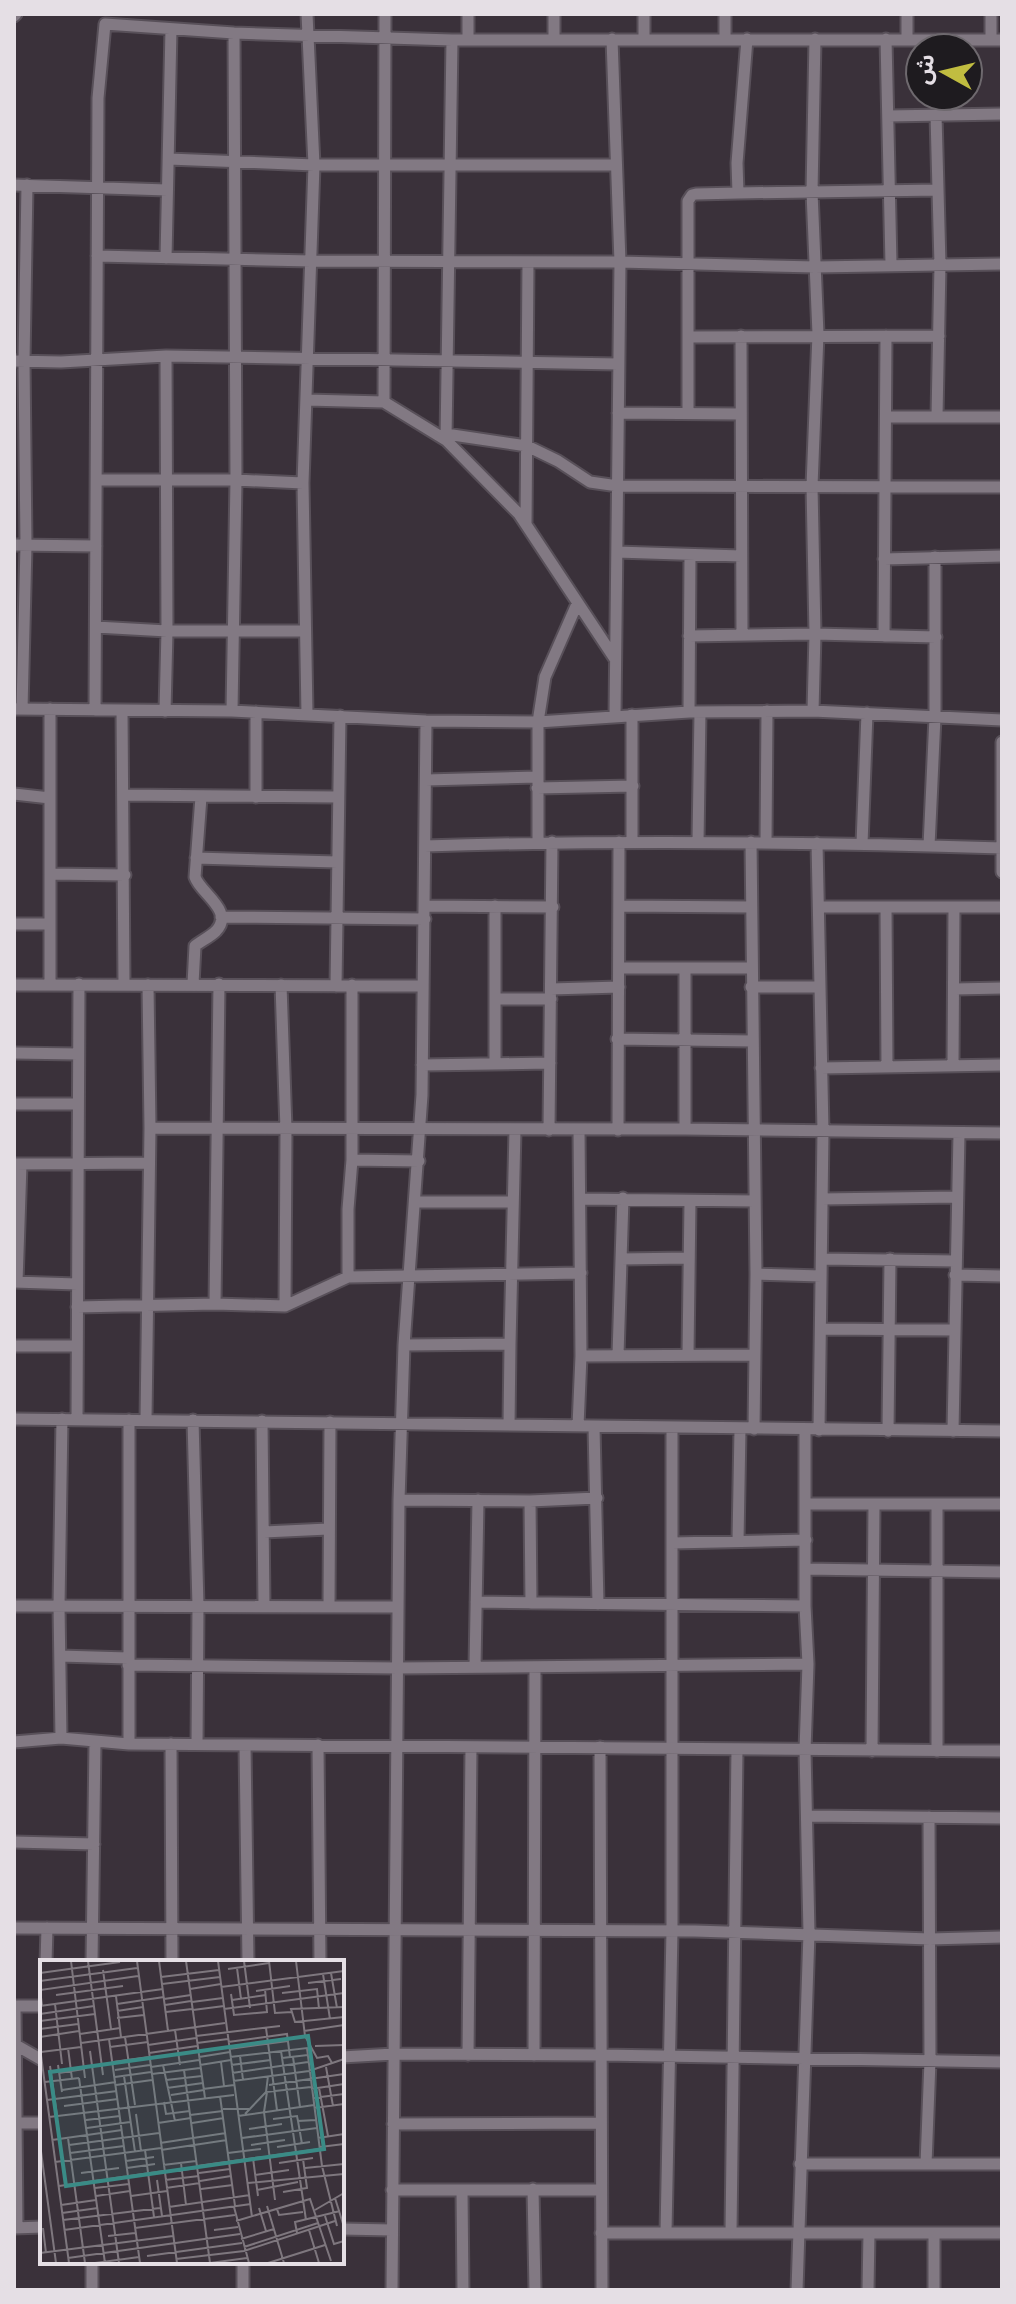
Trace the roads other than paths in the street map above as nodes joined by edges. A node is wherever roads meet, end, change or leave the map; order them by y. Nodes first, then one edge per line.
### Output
1 (307, 14) edge
2 (385, 14) edge
3 (468, 14) edge
4 (554, 14) edge
5 (644, 14) edge
6 (725, 14) edge
7 (991, 14) edge
8 (171, 29) junction
9 (234, 33) junction
10 (308, 35) junction
11 (385, 38) junction
12 (554, 39) junction
13 (612, 39) junction
14 (644, 39) junction
15 (725, 39) junction
16 (747, 39) junction
17 (815, 39) junction
18 (886, 39) junction
19 (904, 39) edge
20 (452, 40) junction
21 (468, 40) junction
22 (996, 40) edge
23 (1002, 114) edge
24 (936, 115) junction
25 (888, 116) junction
26 (169, 159) junction
27 (384, 163) junction
28 (236, 164) junction
29 (449, 164) junction
30 (314, 165) junction
31 (616, 165) junction
32 (20, 185) edge
33 (98, 187) junction
34 (167, 190) junction
35 (938, 190) junction
36 (812, 192) junction
37 (890, 192) junction
38 (738, 193) junction
39 (97, 256) junction
40 (166, 258) junction
41 (234, 258) junction
42 (447, 260) junction
43 (311, 261) junction
44 (384, 261) junction
45 (528, 262) junction
46 (620, 262) junction
47 (689, 263) junction
48 (891, 264) junction
49 (1002, 264) edge
50 (940, 265) junction
51 (815, 267) junction
52 (818, 334) junction
53 (741, 336) junction
54 (886, 336) junction
55 (939, 336) junction
56 (689, 337) junction
57 (166, 356) junction
58 (236, 357) junction
59 (308, 357) junction
60 (383, 359) junction
61 (449, 359) junction
62 (97, 360) junction
63 (19, 361) edge
64 (528, 361) junction
65 (618, 364) junction
66 (307, 400) junction
67 (384, 402) junction
68 (618, 413) junction
69 (688, 413) junction
70 (741, 414) junction
71 (937, 416) junction
72 (887, 417) junction
73 (1002, 417) edge
74 (446, 437) junction
75 (527, 446) junction
76 (97, 480) junction
77 (236, 480) junction
78 (167, 481) junction
79 (303, 483) junction
80 (742, 485) junction
81 (885, 485) junction
82 (618, 486) junction
83 (812, 486) junction
84 (1002, 487) edge
85 (526, 524) junction
86 (20, 545) edge
87 (96, 546) junction
88 (617, 552) junction
89 (690, 555) junction
90 (741, 556) junction
91 (1002, 556) edge
92 (935, 557) junction
93 (884, 559) junction
94 (577, 604) junction
95 (96, 627) junction
96 (167, 631) junction
97 (233, 631) junction
98 (305, 631) junction
99 (815, 634) junction
100 (742, 635) junction
101 (689, 636) junction
102 (884, 636) junction
103 (936, 637) junction
104 (616, 659) junction
105 (18, 709) edge
106 (50, 709) junction
107 (95, 710) junction
108 (122, 710) junction
109 (165, 711) junction
110 (232, 711) junction
111 (767, 711) junction
112 (813, 711) junction
113 (256, 712) junction
114 (695, 712) junction
115 (867, 713) junction
116 (307, 714) junction
117 (632, 715) junction
118 (340, 716) junction
119 (615, 716) junction
120 (935, 717) junction
121 (1002, 720) edge
122 (426, 721) junction
123 (538, 722) junction
124 (1002, 742) edge
125 (426, 780) junction
126 (537, 783) junction
127 (633, 786) junction
128 (14, 794) edge
129 (1001, 794) edge
130 (124, 795) junction
131 (201, 797) junction
132 (256, 797) junction
133 (337, 797) junction
134 (50, 798) junction
135 (538, 842) junction
136 (552, 842) junction
137 (619, 842) junction
138 (632, 842) junction
139 (698, 842) junction
140 (751, 842) junction
141 (766, 842) junction
142 (817, 843) junction
143 (862, 844) junction
144 (425, 846) junction
145 (929, 846) junction
146 (1001, 848) edge
147 (196, 858) junction
148 (337, 862) junction
149 (1002, 872) edge
150 (50, 874) junction
151 (125, 875) junction
152 (426, 906) junction
153 (495, 906) junction
154 (619, 906) junction
155 (553, 907) junction
156 (751, 907) junction
157 (820, 907) junction
158 (954, 907) junction
159 (1002, 907) edge
160 (886, 908) junction
161 (221, 917) junction
162 (336, 917) junction
163 (425, 919) junction
164 (14, 924) edge
165 (50, 924) junction
166 (619, 968) junction
167 (685, 968) junction
168 (751, 968) junction
169 (50, 984) junction
170 (79, 984) junction
171 (124, 984) junction
172 (193, 984) junction
173 (219, 984) junction
174 (14, 985) edge
175 (148, 985) junction
176 (281, 985) junction
177 (352, 985) junction
178 (336, 986) junction
179 (422, 986) junction
180 (619, 987) junction
181 (751, 987) junction
182 (820, 987) junction
183 (1002, 988) edge
184 (955, 989) junction
185 (551, 994) junction
186 (495, 999) junction
187 (617, 1039) junction
188 (686, 1041) junction
189 (752, 1041) junction
190 (14, 1053) edge
191 (78, 1054) junction
192 (495, 1063) junction
193 (550, 1063) junction
194 (422, 1065) junction
195 (1002, 1065) edge
196 (953, 1066) junction
197 (887, 1067) junction
198 (821, 1068) junction
199 (14, 1104) edge
200 (77, 1104) junction
201 (150, 1128) junction
202 (286, 1129) junction
203 (420, 1129) junction
204 (685, 1129) junction
205 (218, 1130) junction
206 (352, 1130) junction
207 (515, 1130) junction
208 (549, 1130) junction
209 (579, 1130) junction
210 (618, 1130) junction
211 (754, 1131) junction
212 (823, 1131) junction
213 (1002, 1133) edge
214 (959, 1134) junction
215 (352, 1160) junction
216 (419, 1161) junction
217 (149, 1163) junction
218 (17, 1164) edge
219 (77, 1164) junction
220 (956, 1197) junction
221 (623, 1198) junction
222 (581, 1199) junction
223 (822, 1199) junction
224 (690, 1201) junction
225 (755, 1201) junction
226 (415, 1202) junction
227 (513, 1202) junction
228 (688, 1258) junction
229 (621, 1259) junction
230 (822, 1259) junction
231 (890, 1259) junction
232 (955, 1261) junction
233 (581, 1273) junction
234 (756, 1274) junction
235 (409, 1275) junction
236 (512, 1275) junction
237 (955, 1275) junction
238 (821, 1276) junction
239 (1002, 1276) edge
240 (348, 1277) junction
241 (16, 1282) edge
242 (77, 1284) junction
243 (215, 1304) junction
244 (147, 1305) junction
245 (285, 1306) junction
246 (77, 1307) junction
247 (821, 1329) junction
248 (889, 1329) junction
249 (955, 1330) junction
250 (510, 1344) junction
251 (404, 1345) junction
252 (14, 1346) edge
253 (77, 1346) junction
254 (688, 1354) junction
255 (618, 1355) junction
256 (755, 1355) junction
257 (581, 1356) junction
258 (14, 1419) edge
259 (62, 1419) junction
260 (77, 1419) junction
261 (146, 1419) junction
262 (129, 1420) junction
263 (193, 1420) junction
264 (262, 1421) junction
265 (330, 1422) junction
266 (401, 1423) junction
267 (509, 1425) junction
268 (578, 1426) junction
269 (594, 1427) junction
270 (672, 1428) junction
271 (740, 1429) junction
272 (754, 1429) junction
273 (805, 1430) junction
274 (819, 1430) junction
275 (888, 1431) junction
276 (953, 1431) junction
277 (1002, 1431) edge
278 (597, 1498) junction
279 (399, 1500) junction
280 (478, 1500) junction
281 (530, 1501) junction
282 (806, 1504) junction
283 (874, 1504) junction
284 (937, 1504) junction
285 (1002, 1504) edge
286 (328, 1529) junction
287 (264, 1532) junction
288 (806, 1540) junction
289 (738, 1541) junction
290 (672, 1543) junction
291 (805, 1569) junction
292 (875, 1570) junction
293 (937, 1571) junction
294 (1002, 1572) edge
295 (476, 1602) junction
296 (531, 1603) junction
297 (598, 1604) junction
298 (671, 1604) junction
299 (14, 1606) edge
300 (59, 1606) junction
301 (127, 1606) junction
302 (198, 1606) junction
303 (264, 1606) junction
304 (805, 1606) junction
305 (329, 1607) junction
306 (398, 1607) junction
307 (60, 1656) junction
308 (128, 1661) junction
309 (808, 1664) junction
310 (197, 1665) junction
311 (670, 1666) junction
312 (475, 1667) junction
313 (535, 1667) junction
314 (398, 1668) junction
315 (61, 1738) junction
316 (14, 1742) edge
317 (95, 1742) junction
318 (129, 1744) junction
319 (171, 1744) junction
320 (197, 1744) junction
321 (245, 1745) junction
322 (318, 1745) junction
323 (398, 1746) junction
324 (471, 1747) junction
325 (534, 1747) junction
326 (600, 1747) junction
327 (670, 1748) junction
328 (737, 1749) junction
329 (805, 1750) junction
330 (872, 1751) junction
331 (937, 1751) junction
332 (1002, 1751) edge
333 (807, 1816) junction
334 (929, 1817) junction
335 (1002, 1818) edge
336 (14, 1842) edge
337 (94, 1844) junction
338 (14, 1928) edge
339 (47, 1928) junction
340 (92, 1928) junction
341 (172, 1928) junction
342 (248, 1929) junction
343 (320, 1929) junction
344 (396, 1929) junction
345 (469, 1930) junction
346 (533, 1930) junction
347 (601, 1930) junction
348 (672, 1931) junction
349 (736, 1931) junction
350 (809, 1933) junction
351 (1002, 1937) edge
352 (930, 1939) junction
353 (46, 1960) edge
354 (92, 1960) edge
355 (172, 1960) edge
356 (248, 1960) edge
357 (320, 1960) edge
358 (14, 2006) edge
359 (40, 2006) edge
360 (14, 2044) edge
361 (394, 2054) junction
362 (468, 2055) junction
363 (534, 2055) junction
364 (602, 2055) junction
365 (344, 2057) edge
366 (668, 2057) junction
367 (734, 2057) junction
368 (803, 2058) junction
369 (40, 2059) edge
370 (930, 2061) junction
371 (1002, 2062) edge
372 (15, 2123) edge
373 (40, 2123) edge
374 (600, 2123) junction
375 (393, 2124) junction
376 (800, 2164) junction
377 (926, 2164) junction
378 (1002, 2164) edge
379 (533, 2189) junction
380 (392, 2190) junction
381 (462, 2190) junction
382 (601, 2190) junction
383 (40, 2227) edge
384 (16, 2228) edge
385 (344, 2229) edge
386 (392, 2230) junction
387 (666, 2232) junction
388 (731, 2232) junction
389 (798, 2232) junction
390 (601, 2233) junction
391 (869, 2233) junction
392 (934, 2233) junction
393 (1002, 2233) edge
394 (92, 2264) edge
395 (243, 2264) edge
396 (92, 2290) edge
397 (243, 2290) edge
398 (392, 2290) edge
399 (463, 2290) edge
400 (535, 2290) edge
401 (602, 2290) edge
402 (797, 2290) edge
403 (868, 2290) edge
404 (934, 2290) edge

1 - 10 street
2 - 11 street
3 - 21 street
4 - 12 street
5 - 14 street
6 - 15 street
7 - 22 street
8 - 9 street
8 - 26 street
8 - 33 street
9 - 10 street
9 - 28 street
10 - 11 street
10 - 30 street
11 - 20 street
11 - 27 street
12 - 13 street
12 - 21 street
13 - 14 street
13 - 31 street
14 - 15 street
15 - 16 street
16 - 17 street
16 - 38 street
17 - 18 street
17 - 36 street
18 - 19 street
18 - 25 street
20 - 21 street
20 - 29 street
23 - 24 street
24 - 25 street
24 - 35 street
25 - 37 street
26 - 28 street
26 - 34 street
27 - 29 street
27 - 30 street
27 - 44 street
28 - 30 street
28 - 41 street
29 - 31 street
29 - 42 street
30 - 43 street
31 - 46 street
32 - 33 street
32 - 63 street
33 - 34 street
33 - 39 street
34 - 40 street
35 - 37 street
35 - 50 street
36 - 37 street
36 - 38 street
36 - 51 street
37 - 48 street
38 - 47 street
39 - 40 street
39 - 62 street
40 - 41 street
41 - 43 street
41 - 58 street
42 - 44 street
42 - 45 street
42 - 61 street
43 - 44 street
43 - 59 street
44 - 60 street
45 - 46 street
45 - 64 street
46 - 47 street
46 - 65 street
47 - 51 street
47 - 56 street
48 - 50 street
48 - 51 street
49 - 50 street
50 - 55 street
51 - 52 street
52 - 53 street
52 - 54 street
52 - 83 street
53 - 56 street
53 - 70 street
54 - 55 street
54 - 72 street
55 - 71 street
56 - 69 street
57 - 58 street
57 - 62 street
57 - 78 street
58 - 59 street
58 - 77 street
59 - 60 street
59 - 66 street
60 - 61 street
60 - 67 street
61 - 64 street
61 - 74 street
62 - 63 street
62 - 76 street
63 - 86 street
64 - 65 street
64 - 75 street
65 - 68 street
66 - 67 street
66 - 79 street
67 - 74 street
68 - 69 street
68 - 82 street
69 - 70 street
70 - 80 street
71 - 72 street
71 - 73 street
72 - 81 street
74 - 75 street
74 - 85 street
75 - 82 street
75 - 85 street
76 - 78 street
76 - 87 street
77 - 78 street
77 - 79 street
77 - 97 street
78 - 96 street
79 - 98 street
80 - 82 street
80 - 83 street
80 - 90 street
81 - 83 street
81 - 84 street
81 - 93 street
82 - 88 street
83 - 99 street
85 - 94 street
86 - 87 street
86 - 105 street
87 - 95 street
88 - 89 street
88 - 104 street
89 - 90 street
89 - 101 street
90 - 100 street
91 - 92 street
92 - 93 street
92 - 103 street
93 - 102 street
94 - 104 street
94 - 123 street
95 - 96 street
95 - 107 street
96 - 97 street
96 - 109 street
97 - 98 street
97 - 110 street
98 - 116 street
99 - 100 street
99 - 102 street
99 - 112 street
100 - 101 street
101 - 114 street
102 - 103 street
103 - 120 street
104 - 119 street
105 - 106 street
106 - 107 street
106 - 134 street
107 - 108 street
108 - 109 street
108 - 130 street
109 - 110 street
110 - 113 street
111 - 112 street
111 - 114 street
111 - 141 street
112 - 115 street
113 - 116 street
113 - 132 street
114 - 117 street
114 - 139 street
115 - 120 street
115 - 143 street
116 - 118 street
117 - 119 street
117 - 127 street
118 - 122 street
118 - 133 street
119 - 123 street
120 - 121 street
120 - 145 street
122 - 123 street
122 - 125 street
123 - 126 street
124 - 129 street
125 - 126 street
125 - 144 street
126 - 127 street
126 - 135 street
127 - 138 street
128 - 134 street
129 - 146 street
130 - 131 street
130 - 151 street
131 - 132 street
131 - 147 street
132 - 133 street
133 - 148 street
134 - 150 street
135 - 136 street
135 - 144 street
136 - 137 street
136 - 155 street
137 - 138 street
137 - 154 street
138 - 139 street
139 - 140 street
140 - 141 street
140 - 156 street
141 - 142 street
142 - 143 street
142 - 157 street
143 - 145 street
144 - 152 street
145 - 146 street
146 - 149 street
147 - 148 street
147 - 161 street
148 - 162 street
150 - 151 street
150 - 165 street
151 - 171 street
152 - 153 street
152 - 163 street
153 - 155 street
153 - 186 street
154 - 156 street
154 - 166 street
155 - 185 street
156 - 168 street
157 - 160 street
157 - 182 street
158 - 159 street
158 - 160 street
158 - 184 street
160 - 197 street
161 - 162 street
161 - 172 street
162 - 163 street
162 - 178 street
163 - 179 street
164 - 165 street
165 - 169 street
166 - 167 street
166 - 180 street
167 - 168 street
167 - 188 street
168 - 181 street
169 - 170 street
169 - 174 street
170 - 171 street
170 - 191 street
171 - 175 street
172 - 173 street
172 - 175 street
173 - 176 street
173 - 205 street
175 - 201 street
176 - 178 street
176 - 202 street
177 - 178 street
177 - 179 street
177 - 206 street
179 - 194 street
180 - 185 street
180 - 187 street
181 - 182 street
181 - 189 street
182 - 198 street
183 - 184 street
184 - 196 street
185 - 186 street
185 - 193 street
186 - 192 street
187 - 188 street
187 - 210 street
188 - 189 street
188 - 204 street
189 - 211 street
190 - 191 street
191 - 200 street
192 - 193 street
192 - 194 street
193 - 208 street
194 - 203 street
195 - 196 street
196 - 197 street
197 - 198 street
198 - 212 street
199 - 200 street
200 - 219 street
201 - 205 street
201 - 217 street
202 - 205 street
202 - 206 street
202 - 245 street
203 - 206 street
203 - 207 street
203 - 216 street
204 - 210 street
204 - 211 street
205 - 243 street
206 - 215 street
207 - 208 street
207 - 227 street
208 - 209 street
209 - 210 street
209 - 222 street
211 - 212 street
211 - 225 street
212 - 214 street
212 - 223 street
213 - 214 street
214 - 220 street
215 - 216 street
215 - 240 street
216 - 226 street
217 - 219 street
217 - 244 street
218 - 219 street
218 - 241 street
219 - 242 street
220 - 223 street
220 - 232 street
221 - 222 street
221 - 224 street
221 - 229 street
222 - 233 street
223 - 230 street
224 - 225 street
224 - 228 street
225 - 234 street
226 - 227 street
226 - 235 street
227 - 236 street
228 - 229 street
228 - 254 street
229 - 255 street
230 - 231 street
230 - 238 street
231 - 232 street
231 - 248 street
232 - 237 street
233 - 236 street
233 - 257 street
234 - 238 street
234 - 256 street
235 - 236 street
235 - 240 street
235 - 251 street
236 - 250 street
237 - 239 street
237 - 249 street
238 - 247 street
240 - 245 street
241 - 242 street
242 - 246 street
243 - 244 street
243 - 245 street
244 - 246 street
244 - 261 street
246 - 253 street
247 - 248 street
247 - 274 street
248 - 249 street
248 - 275 street
249 - 276 street
250 - 251 street
250 - 267 street
251 - 266 street
252 - 253 street
253 - 260 street
254 - 255 street
254 - 256 street
255 - 257 street
256 - 272 street
257 - 268 street
258 - 259 street
259 - 260 street
259 - 300 street
260 - 262 street
261 - 262 street
261 - 263 street
262 - 301 street
263 - 264 street
263 - 302 street
264 - 265 street
264 - 287 street
265 - 266 street
265 - 286 street
266 - 267 street
266 - 279 street
267 - 268 street
268 - 269 street
269 - 270 street
269 - 278 street
270 - 271 street
270 - 290 street
271 - 272 street
271 - 289 street
272 - 273 street
273 - 274 street
273 - 282 street
274 - 275 street
275 - 276 street
276 - 277 street
278 - 281 street
278 - 297 street
279 - 280 street
279 - 306 street
280 - 281 street
280 - 295 street
281 - 296 street
282 - 283 street
282 - 288 street
283 - 284 street
283 - 292 street
284 - 285 street
284 - 293 street
286 - 287 street
286 - 305 street
287 - 303 street
288 - 289 street
288 - 291 street
289 - 290 street
290 - 298 street
291 - 292 street
291 - 304 street
292 - 293 street
292 - 330 street
293 - 294 street
293 - 331 street
295 - 296 street
295 - 312 street
296 - 297 street
297 - 298 street
298 - 304 street
298 - 311 street
299 - 300 street
300 - 301 street
300 - 307 street
301 - 302 street
301 - 308 street
302 - 303 street
302 - 310 street
303 - 305 street
304 - 309 street
305 - 306 street
306 - 314 street
307 - 308 street
307 - 315 street
308 - 310 street
308 - 318 street
309 - 311 street
309 - 329 street
310 - 314 street
310 - 320 street
311 - 313 street
311 - 327 street
312 - 313 street
312 - 314 street
313 - 325 street
314 - 323 street
315 - 316 street
315 - 317 street
317 - 318 street
317 - 337 street
318 - 319 street
319 - 320 street
319 - 341 street
320 - 321 street
321 - 322 street
321 - 342 street
322 - 323 street
322 - 343 street
323 - 324 street
323 - 344 street
324 - 325 street
324 - 345 street
325 - 326 street
325 - 346 street
326 - 327 street
326 - 347 street
327 - 328 street
327 - 348 street
328 - 329 street
328 - 349 street
329 - 330 street
329 - 333 street
330 - 331 street
331 - 332 street
333 - 334 street
333 - 350 street
334 - 335 street
334 - 352 street
336 - 337 street
337 - 340 street
338 - 339 street
339 - 340 street
339 - 353 street
340 - 341 street
340 - 354 street
341 - 342 street
341 - 355 street
342 - 343 street
342 - 356 street
343 - 344 street
343 - 357 street
344 - 345 street
344 - 361 street
345 - 346 street
345 - 362 street
346 - 347 street
346 - 363 street
347 - 348 street
347 - 364 street
348 - 349 street
348 - 366 street
349 - 350 street
349 - 367 street
350 - 352 street
350 - 368 street
351 - 352 street
352 - 370 street
358 - 359 street
358 - 360 street
360 - 369 street
360 - 372 street
361 - 362 street
361 - 365 street
361 - 375 street
362 - 363 street
363 - 364 street
364 - 366 street
364 - 374 street
366 - 367 street
366 - 387 street
367 - 368 street
367 - 388 street
368 - 370 street
368 - 376 street
370 - 371 street
370 - 377 street
372 - 373 street
372 - 384 street
374 - 375 street
374 - 382 street
375 - 380 street
376 - 377 street
376 - 389 street
377 - 378 street
379 - 381 street
379 - 382 street
379 - 400 street
380 - 381 street
380 - 386 street
381 - 399 street
382 - 390 street
383 - 384 street
385 - 386 street
386 - 398 street
387 - 388 street
387 - 390 street
388 - 389 street
389 - 391 street
389 - 402 street
390 - 401 street
391 - 392 street
391 - 403 street
392 - 393 street
392 - 404 street
394 - 396 street
395 - 397 street

